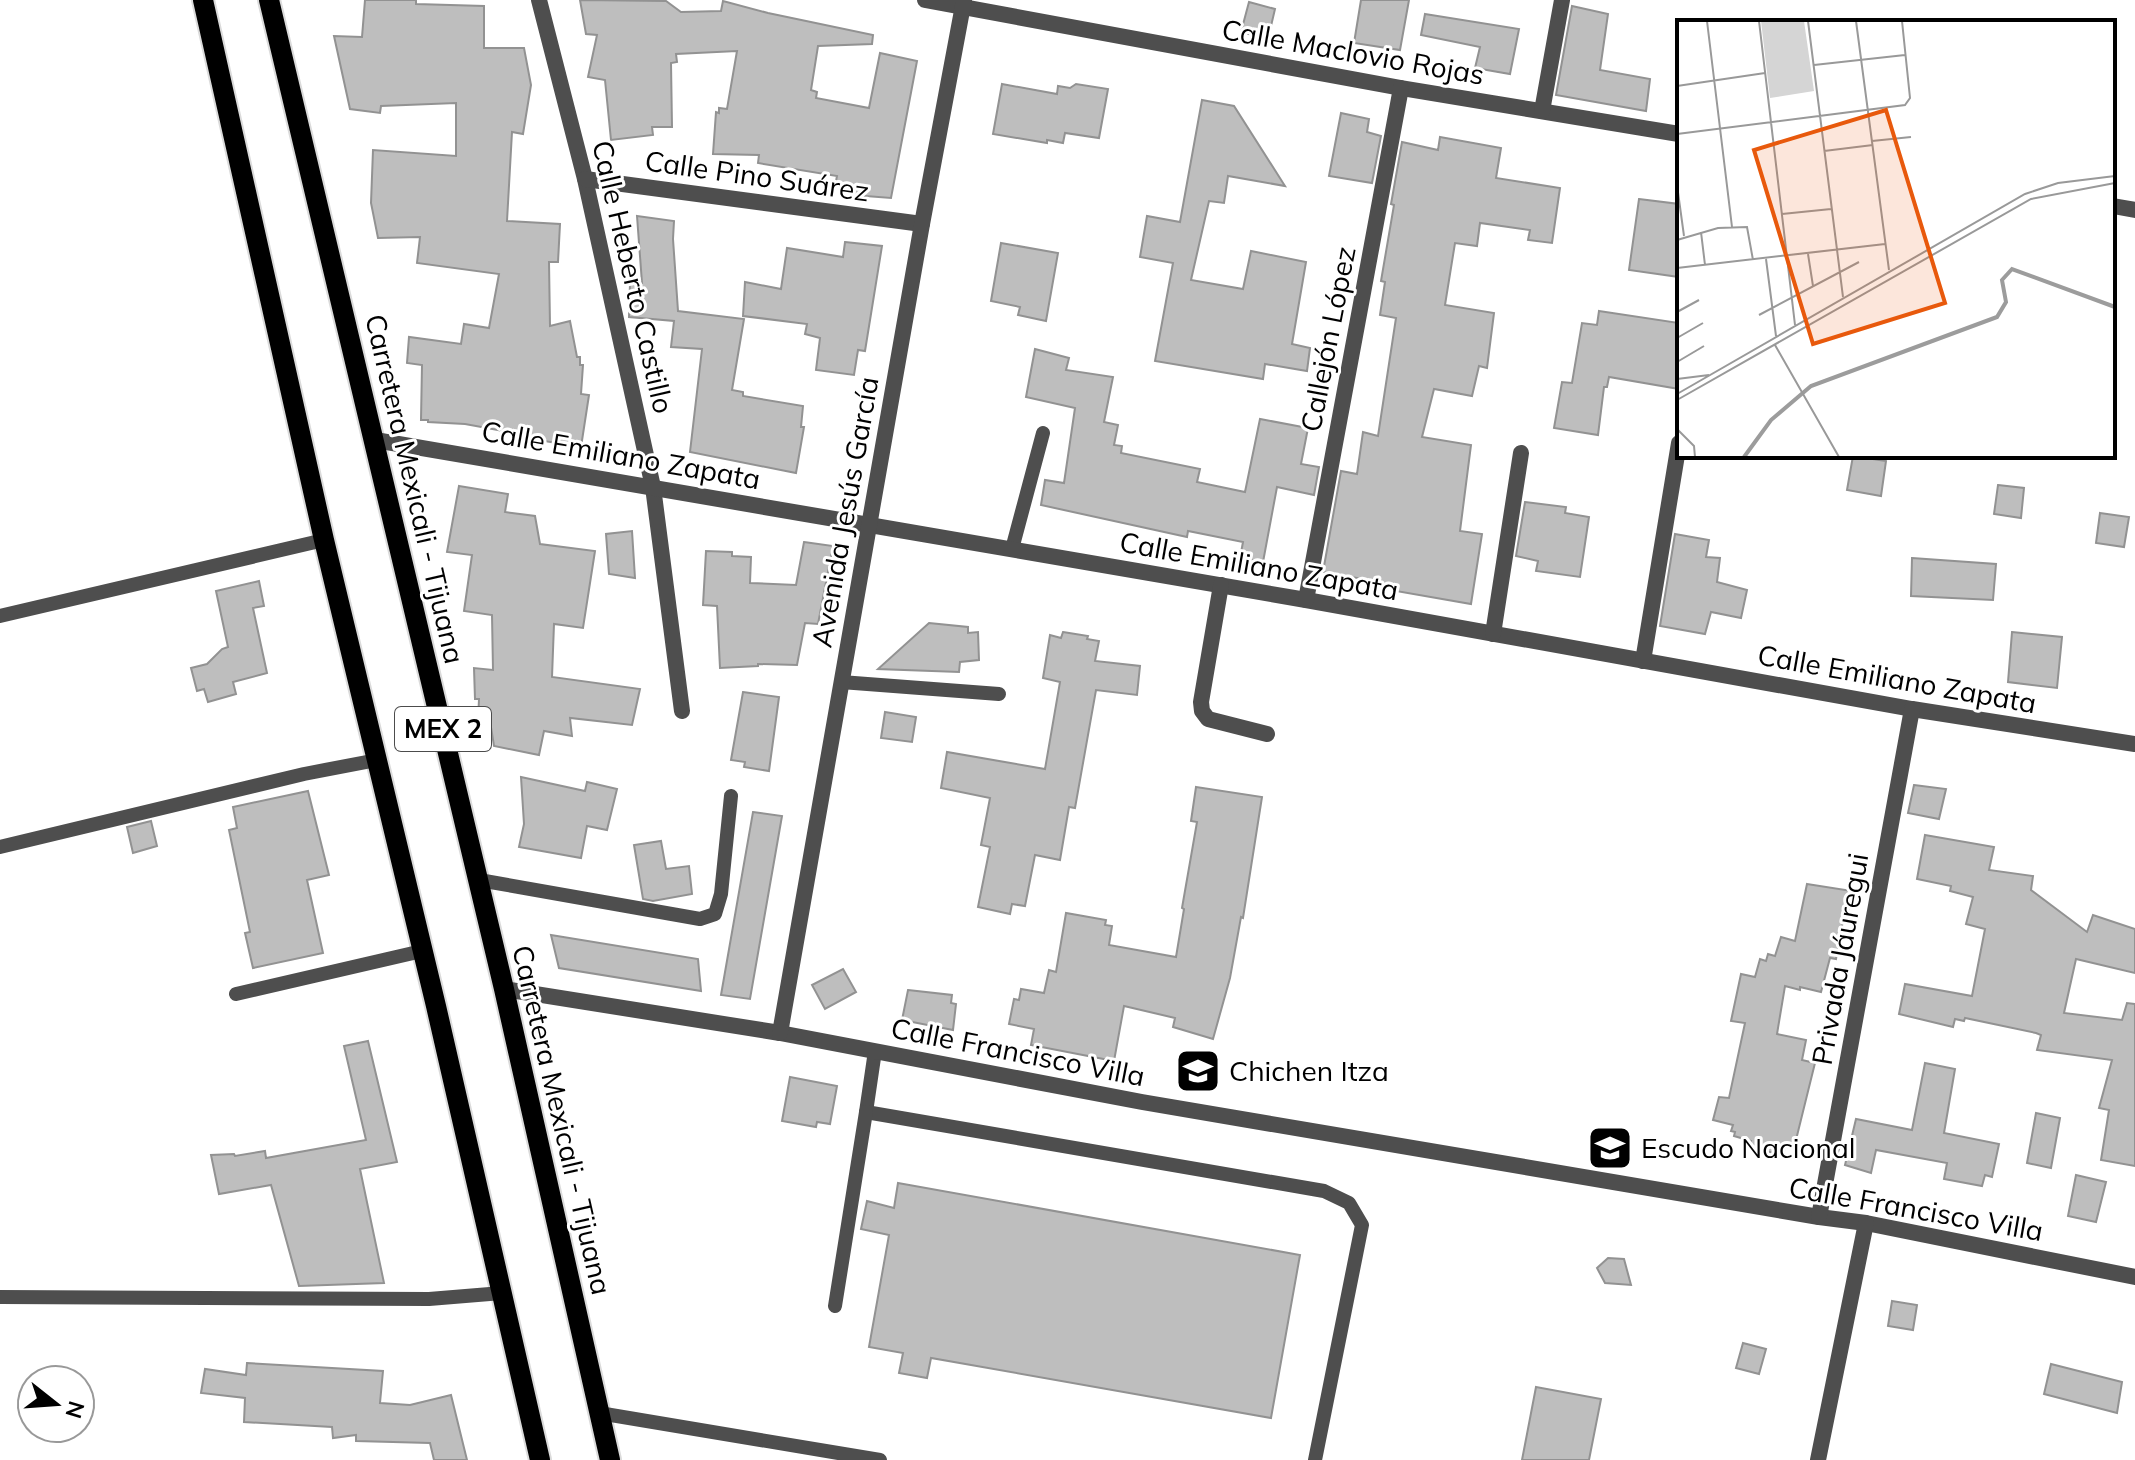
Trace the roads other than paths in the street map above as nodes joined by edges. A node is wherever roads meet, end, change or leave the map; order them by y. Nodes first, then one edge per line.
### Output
1 (203, 0) edge
2 (269, 0) edge
3 (539, 0) edge
4 (925, 0) edge
5 (1562, 0) edge
6 (963, 4) edge
7 (1401, 88) junction
8 (1542, 111) junction
9 (1677, 134) edge
10 (585, 179) junction
11 (2115, 206) edge
12 (2135, 210) edge
13 (922, 224) junction
14 (1043, 433) dead end
15 (375, 440) junction
16 (1521, 453) dead end
17 (1677, 455) edge
18 (653, 487) junction
19 (869, 525) junction
20 (324, 540) junction
21 (1012, 549) junction
22 (1221, 585) junction
23 (1306, 600) junction
24 (0, 616) edge
25 (1493, 634) junction
26 (1643, 661) junction
27 (841, 682) junction
28 (999, 694) dead end
29 (1912, 709) junction
30 (682, 711) dead end
31 (1267, 734) dead end
32 (2135, 744) edge
33 (377, 760) junction
34 (731, 796) dead end
35 (0, 847) edge
36 (479, 880) junction
37 (422, 951) junction
38 (504, 989) junction
39 (236, 994) dead end
40 (780, 1033) junction
41 (875, 1051) junction
42 (866, 1112) junction
43 (1819, 1217) junction
44 (1866, 1223) junction
45 (2135, 1277) edge
46 (502, 1293) junction
47 (0, 1297) edge
48 (835, 1306) dead end
49 (599, 1413) junction
50 (540, 1460) edge
51 (610, 1460) edge
52 (880, 1460) edge
53 (1315, 1460) edge
54 (1818, 1460) edge

1 - 20 main road, MEX 2
2 - 15 main road, Carretera Mexicali - Tijuana / MEX 2
3 - 10 street, Calle Heberto Castillo
4 - 6 street, Calle Maclovio Rojas
5 - 8 street
6 - 7 street, Calle Maclovio Rojas
6 - 13 street, Avenida Jesús García
7 - 8 street, Calle Maclovio Rojas
7 - 23 street, Callejón López
8 - 9 street, Calle Maclovio Rojas
10 - 13 street, Calle Pino Suárez
10 - 18 street, Calle Heberto Castillo
11 - 12 street
13 - 19 street, Avenida Jesús García
14 - 21 lane
15 - 18 street, Calle Emiliano Zapata
15 - 36 main road, Carretera Mexicali - Tijuana / MEX 2
16 - 25 street
17 - 26 street
18 - 19 street, Calle Emiliano Zapata
18 - 30 street, Calle Heberto Castillo
19 - 21 street, Calle Emiliano Zapata
19 - 27 street, Avenida Jesús García
20 - 24 lane
20 - 33 main road, MEX 2
21 - 22 street, Calle Emiliano Zapata
22 - 23 street, Calle Emiliano Zapata
22 - 31 street
23 - 25 street, Calle Emiliano Zapata
25 - 26 street, Calle Emiliano Zapata
26 - 29 street, Calle Emiliano Zapata
27 - 28 lane
27 - 40 street, Avenida Jesús García
29 - 32 street, Calle Emiliano Zapata
29 - 43 street, Privada Jáuregui
33 - 35 lane
33 - 37 main road, MEX 2
34 - 36 lane
36 - 38 main road, Carretera Mexicali - Tijuana / MEX 2
37 - 39 lane
37 - 46 main road, MEX 2
38 - 40 street, Calle Francisco Villa
38 - 49 main road, Carretera Mexicali - Tijuana / MEX 2
40 - 41 street, Calle Francisco Villa
41 - 42 lane
41 - 43 street, Calle Francisco Villa
42 - 48 lane
42 - 53 lane
43 - 44 street, Calle Francisco Villa
44 - 45 street, Calle Francisco Villa
44 - 54 street
46 - 47 lane
46 - 50 main road, MEX 2
49 - 51 main road, Carretera Mexicali - Tijuana / MEX 2
49 - 52 lane

